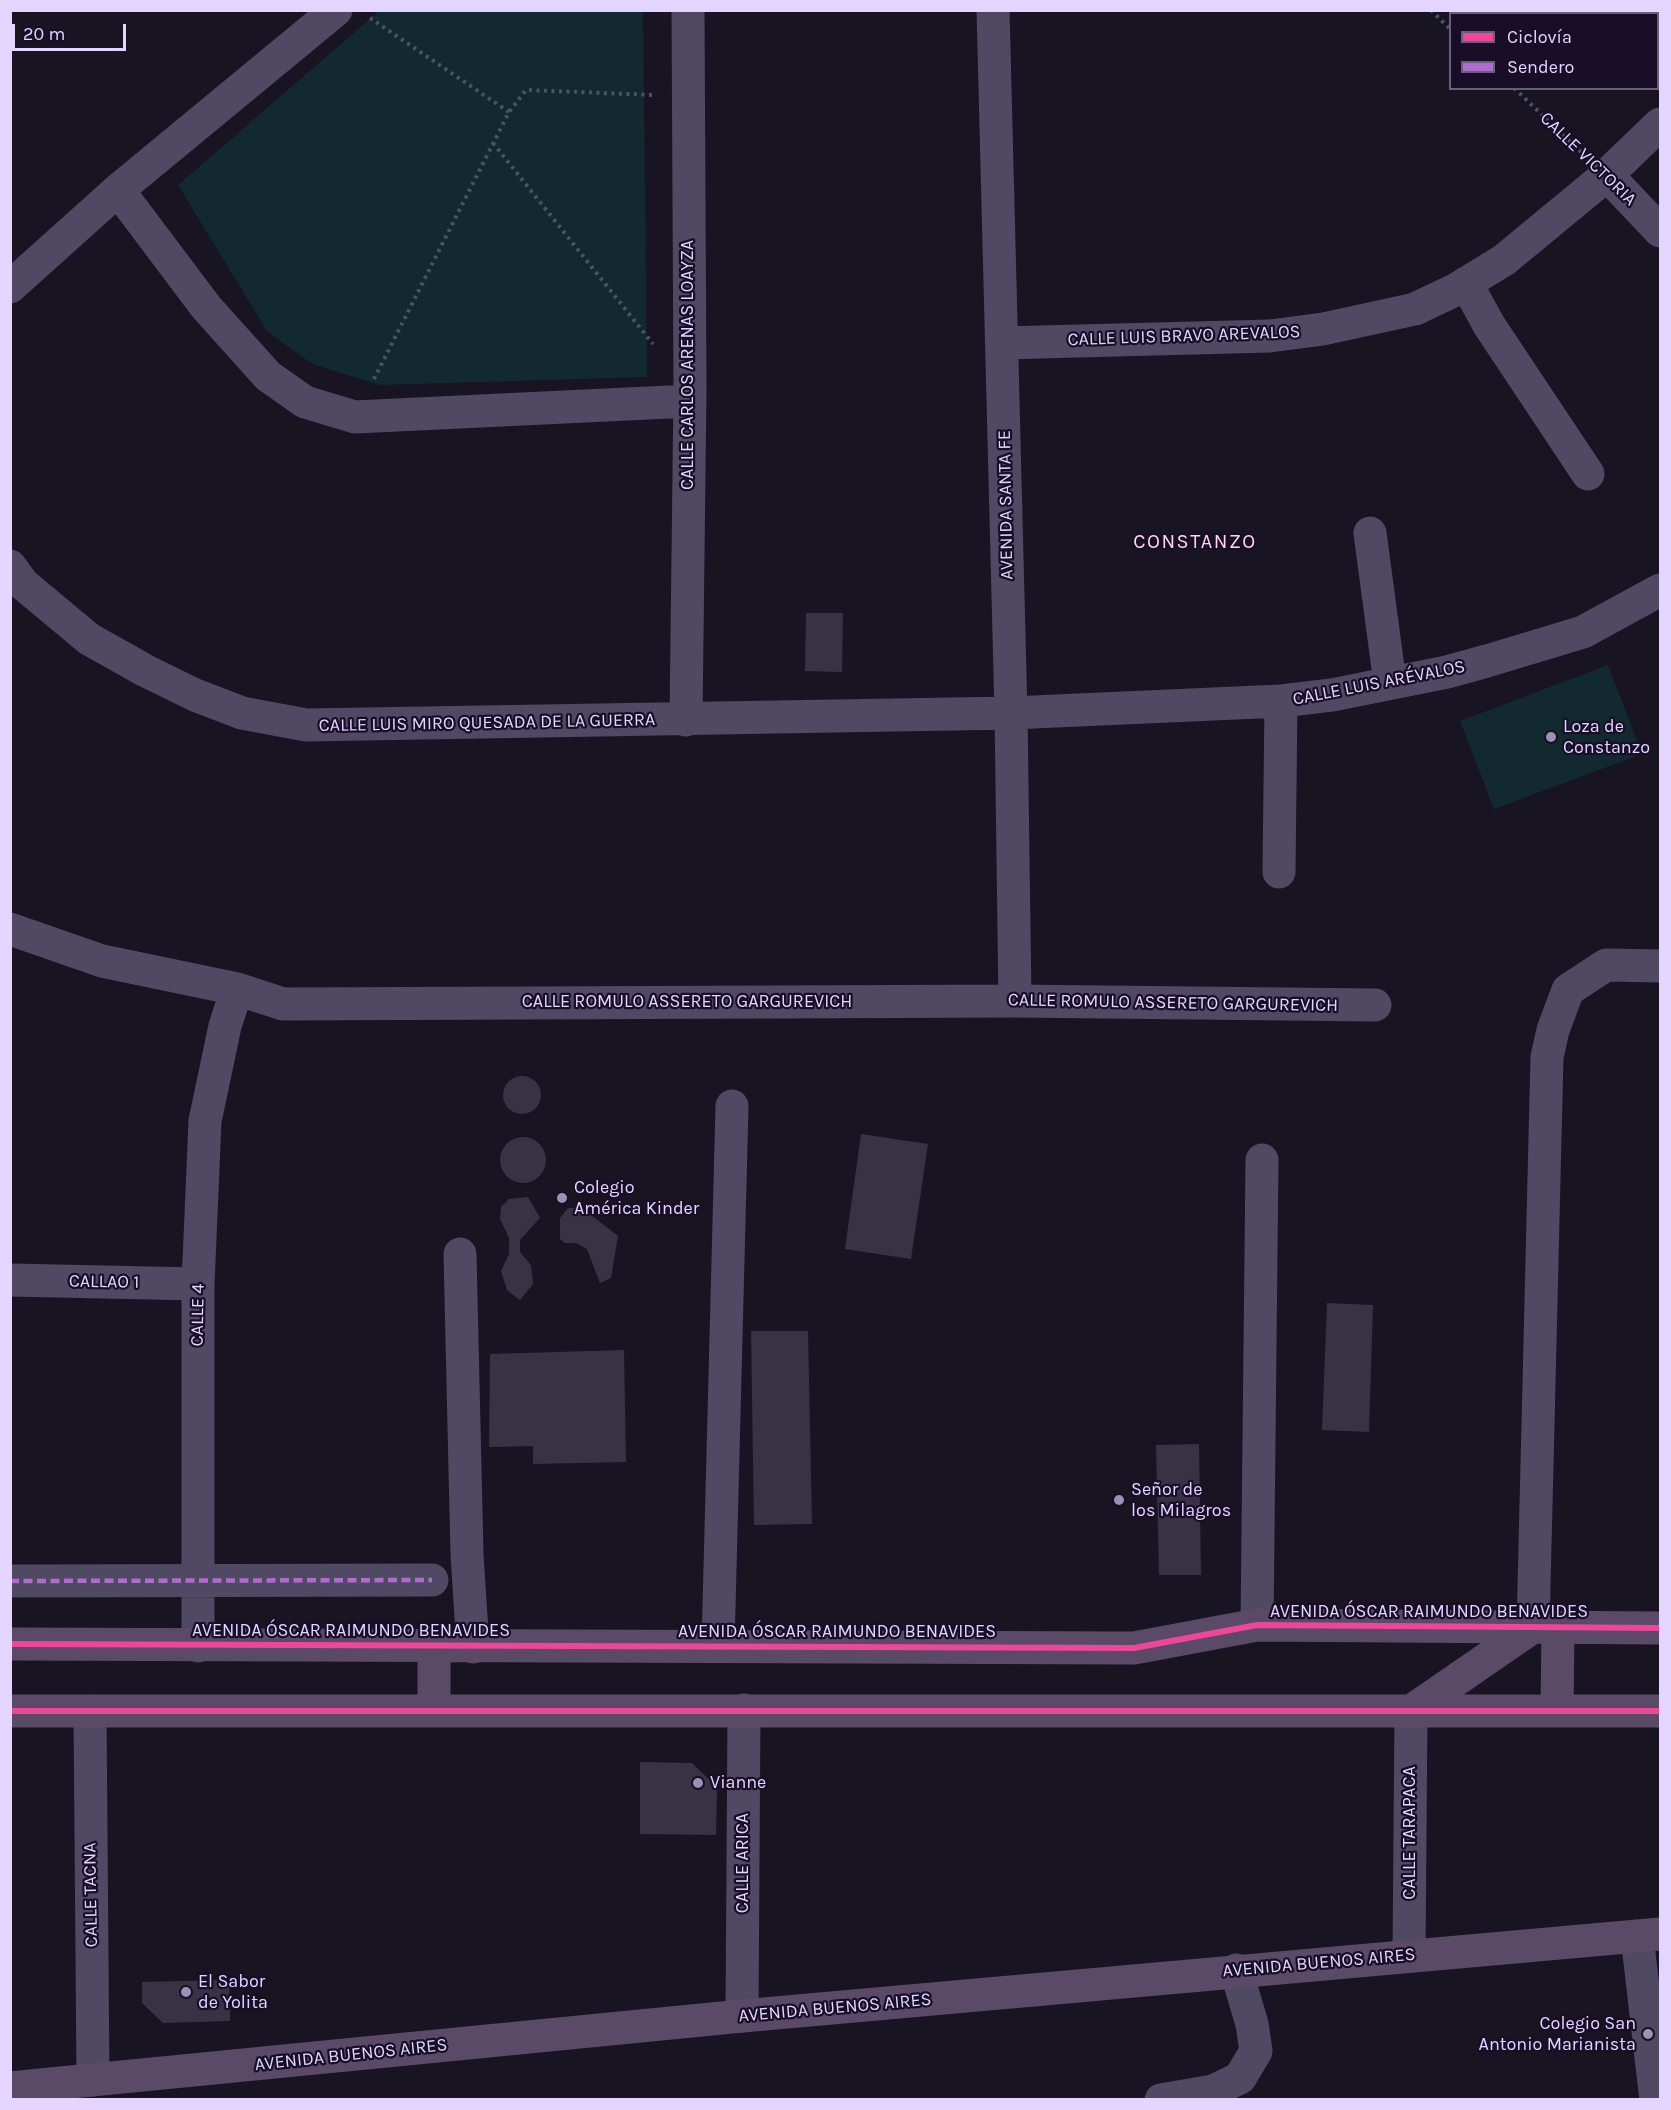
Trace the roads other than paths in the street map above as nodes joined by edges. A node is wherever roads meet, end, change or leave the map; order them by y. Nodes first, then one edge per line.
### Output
1 (336, 10) edge
2 (688, 10) edge
3 (993, 10) edge
4 (1660, 124) edge
5 (1607, 176) junction
6 (118, 190) junction
7 (1660, 231) edge
8 (1466, 284) junction
9 (10, 287) edge
10 (1002, 343) junction
11 (690, 396) junction
12 (1588, 474) dead end
13 (1370, 533) dead end
14 (10, 566) edge
15 (1660, 590) edge
16 (1390, 683) junction
17 (1281, 701) junction
18 (1011, 713) junction
19 (686, 720) junction
20 (1279, 872) dead end
21 (10, 929) edge
22 (1660, 966) edge
23 (237, 989) junction
24 (1015, 1000) junction
25 (1374, 1005) dead end
26 (732, 1106) dead end
27 (1262, 1160) dead end
28 (460, 1254) dead end
29 (10, 1280) edge
30 (198, 1284) junction
31 (10, 1581) edge
32 (432, 1581) dead end
33 (196, 1582) junction
34 (1257, 1625) junction
35 (1545, 1627) junction
36 (1660, 1628) edge
37 (10, 1644) edge
38 (198, 1646) junction
39 (718, 1646) junction
40 (434, 1647) junction
41 (473, 1647) junction
42 (434, 1710) junction
43 (744, 1710) junction
44 (10, 1711) edge
45 (90, 1711) junction
46 (1411, 1711) junction
47 (1557, 1711) junction
48 (1660, 1711) edge
49 (1649, 1935) edge
50 (1409, 1954) junction
51 (1236, 1970) junction
52 (742, 2016) junction
53 (93, 2080) junction
54 (10, 2088) edge
55 (1161, 2100) edge
56 (1656, 2100) edge

1 - 6 street
2 - 11 street, CALLE CARLOS ARENAS LOAYZA
3 - 10 street, AVENIDA SANTA FE
4 - 5 street, CALLE LUIS BRAVO AREVALOS
5 - 7 street, CALLE VICTORIA
5 - 8 street, CALLE LUIS BRAVO AREVALOS
6 - 9 street
6 - 11 street
8 - 10 street, CALLE LUIS BRAVO AREVALOS
8 - 12 street
10 - 18 street, AVENIDA SANTA FE
11 - 19 street, CALLE CARLOS ARENAS LOAYZA
13 - 16 street
14 - 19 street, CALLE LUIS MIRO QUESADA DE LA GUERRA
15 - 16 street, CALLE LUIS ARÉVALOS
16 - 17 street, CALLE LUIS ARÉVALOS
17 - 18 street, CALLE LUIS ARÉVALOS
17 - 20 street
18 - 19 street, CALLE LUIS MIRO QUESADA DE LA GUERRA
18 - 24 street, AVENIDA SANTA FE
21 - 23 street, CALLE ROMULO ASSERETO GARGUREVICH
22 - 35 street
23 - 24 street, CALLE ROMULO ASSERETO GARGUREVICH
23 - 30 street, CALLE 4
24 - 25 street, CALLE ROMULO ASSERETO GARGUREVICH
26 - 39 street
27 - 34 street
28 - 41 street
29 - 30 street, CALLAO 1
30 - 33 street, CALLE 4
31 - 33 street
32 - 33 street
33 - 38 street, CALLE 4
34 - 35 main road, AVENIDA ÓSCAR RAIMUNDO BENAVIDES
34 - 39 main road, AVENIDA ÓSCAR RAIMUNDO BENAVIDES
35 - 36 main road, AVENIDA ÓSCAR RAIMUNDO BENAVIDES
35 - 46 main road
35 - 47 main road
37 - 38 main road, AVENIDA ÓSCAR RAIMUNDO BENAVIDES
38 - 40 main road, AVENIDA ÓSCAR RAIMUNDO BENAVIDES
39 - 41 main road, AVENIDA ÓSCAR RAIMUNDO BENAVIDES
40 - 41 main road, AVENIDA ÓSCAR RAIMUNDO BENAVIDES
40 - 42 main road
42 - 43 main road
42 - 45 main road
43 - 46 main road
43 - 52 street, CALLE ARICA
44 - 45 main road
45 - 53 street, CALLE TACNA
46 - 47 main road
46 - 50 street, CALLE TARAPACA
47 - 48 main road
49 - 50 main road, AVENIDA BUENOS AIRES
49 - 56 street
50 - 51 main road, AVENIDA BUENOS AIRES
51 - 52 main road, AVENIDA BUENOS AIRES
51 - 55 street
52 - 53 main road, AVENIDA BUENOS AIRES
53 - 54 main road, AVENIDA BUENOS AIRES

